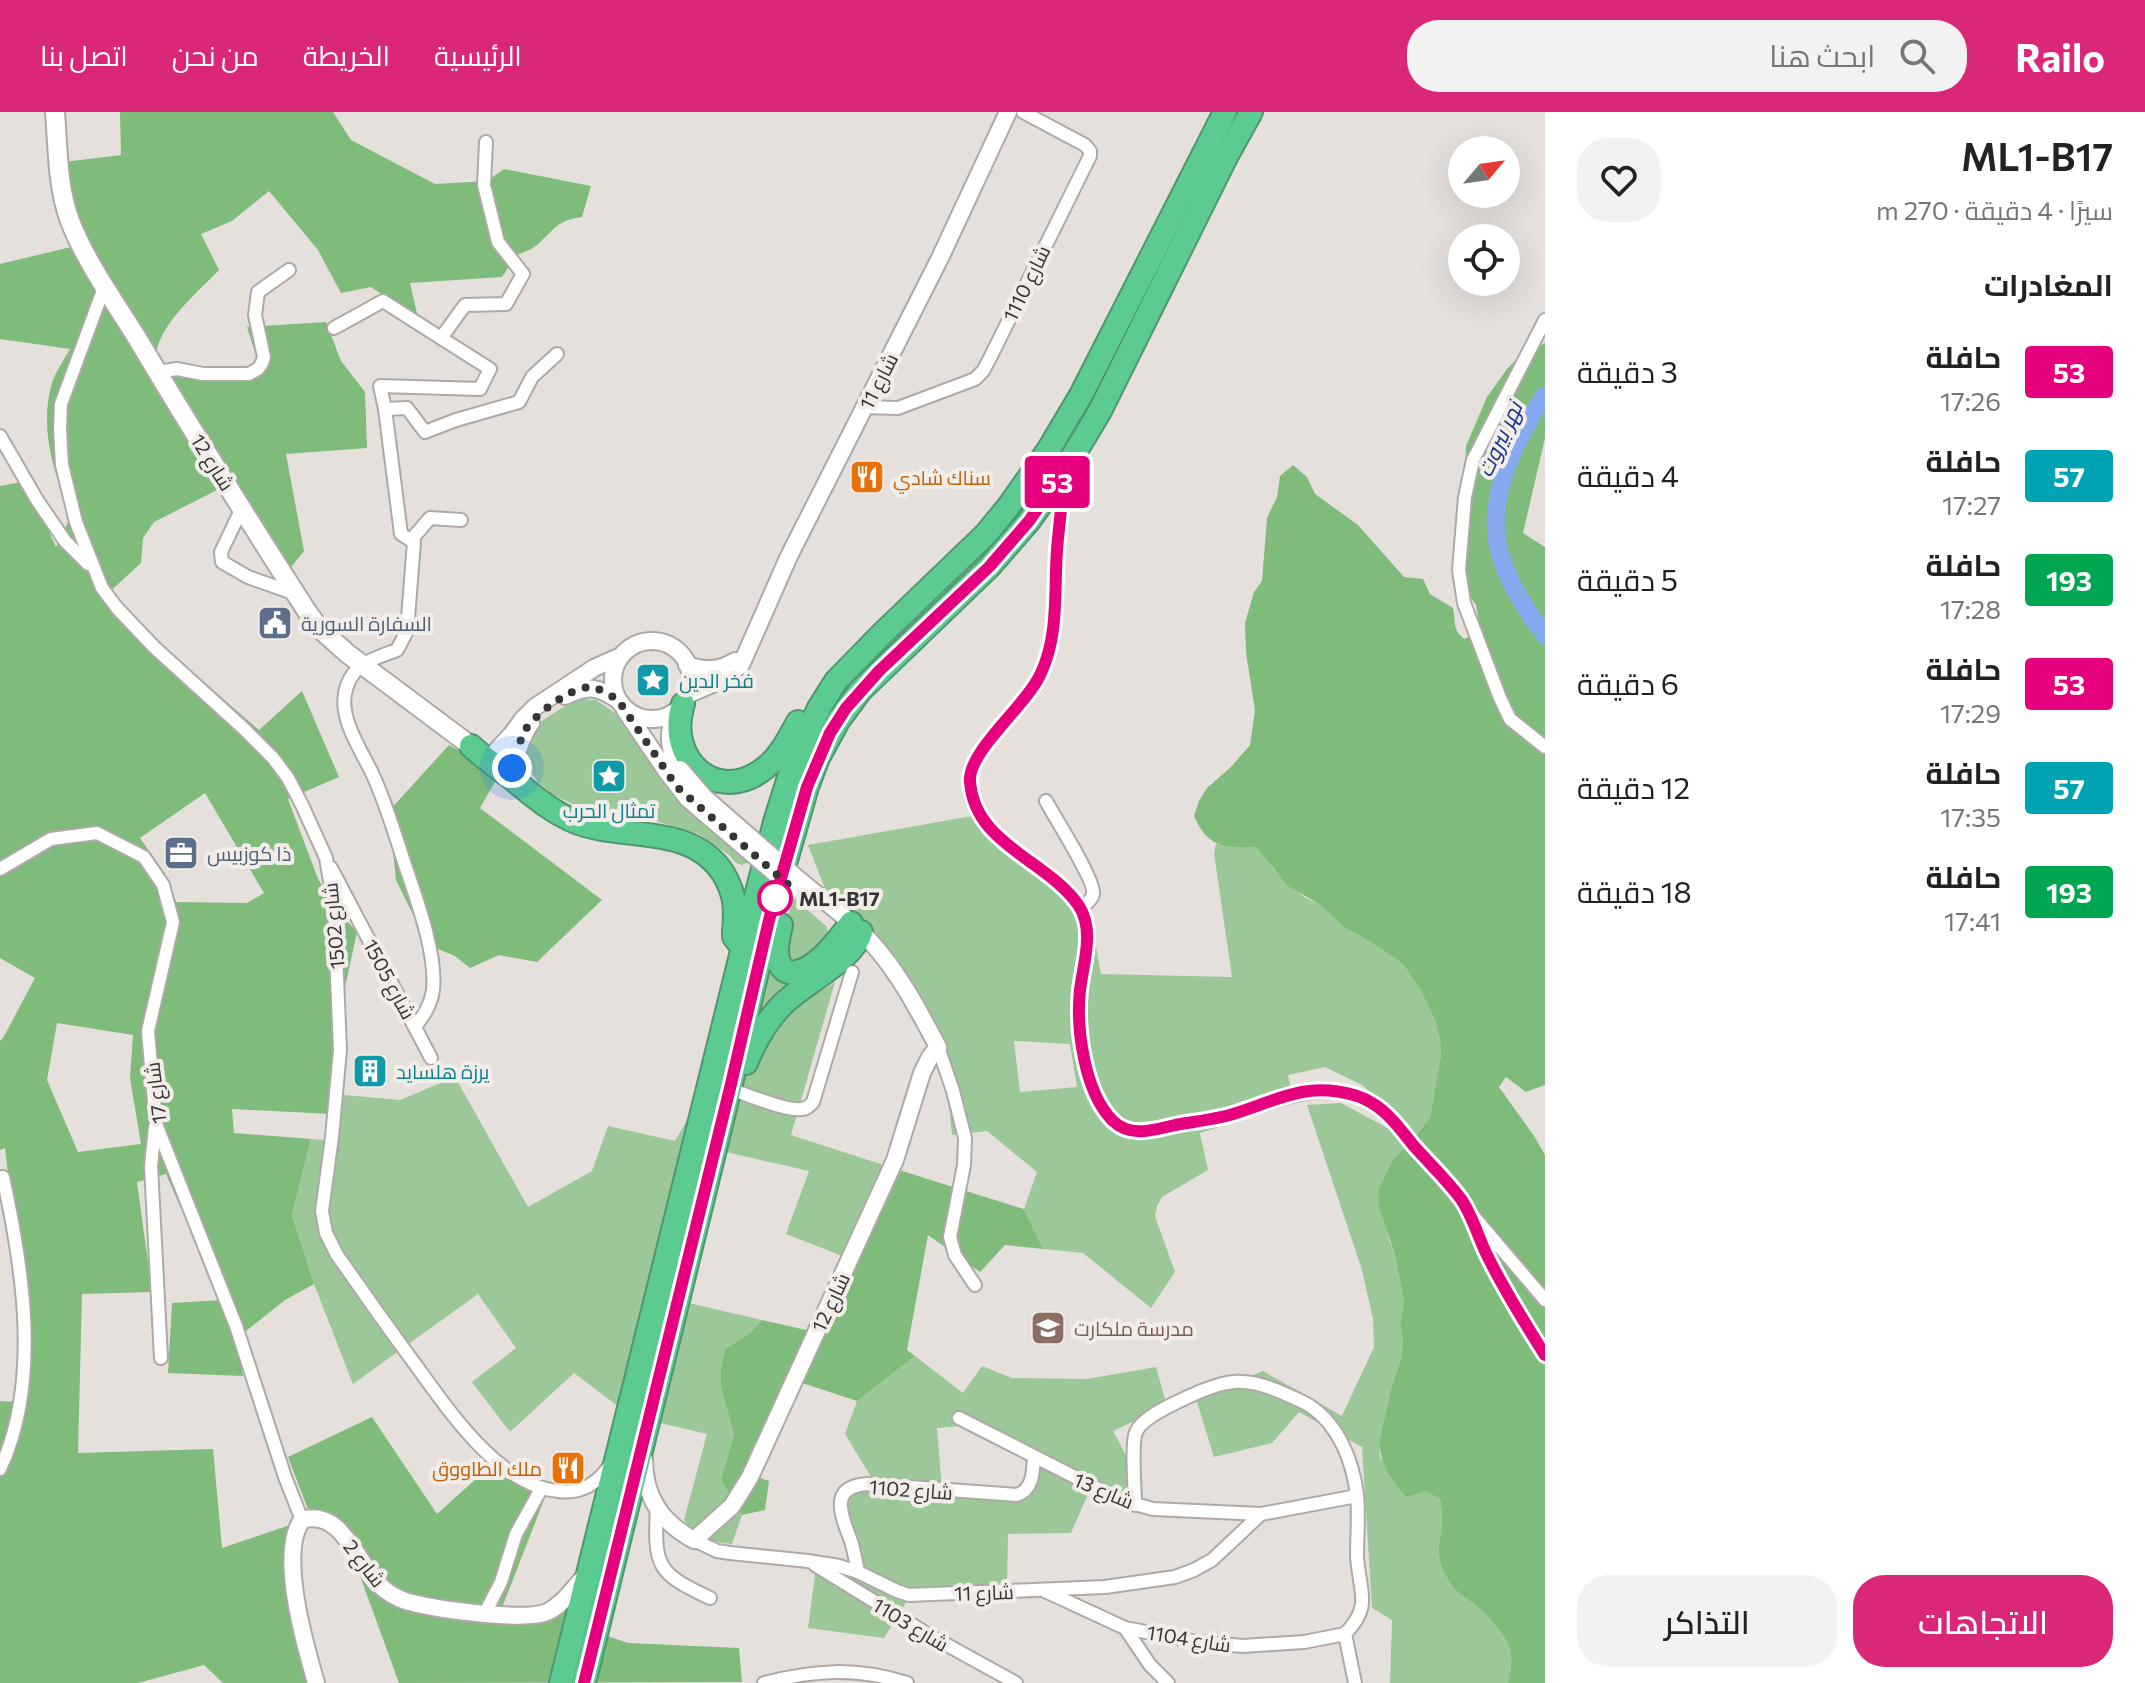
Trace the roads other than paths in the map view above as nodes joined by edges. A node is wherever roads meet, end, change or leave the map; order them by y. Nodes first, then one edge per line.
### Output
1 (55, 112) edge
2 (1008, 112) edge
3 (1023, 112) edge
4 (1225, 112) edge
5 (1251, 112) edge
6 (486, 142) dead end
7 (289, 270) dead end
8 (105, 285) junction
9 (1545, 320) edge
10 (334, 328) dead end
11 (441, 338) junction
12 (557, 354) dead end
13 (157, 372) junction
14 (865, 407) junction
15 (385, 409) junction
16 (0, 436) edge
17 (1064, 471) junction
18 (242, 508) junction
19 (461, 520) dead end
20 (411, 540) junction
21 (94, 570) junction
22 (296, 594) junction
23 (749, 650) junction
24 (621, 656) junction
25 (361, 664) junction
26 (687, 665) junction
27 (836, 681) junction
28 (683, 702) junction
29 (620, 703) junction
30 (1545, 747) edge
31 (483, 754) junction
32 (673, 770) junction
33 (509, 771) junction
34 (1046, 801) dead end
35 (795, 828) junction
36 (766, 857) junction
37 (326, 858) junction
38 (0, 869) edge
39 (1080, 908) junction
40 (853, 932) junction
41 (743, 947) junction
42 (852, 972) dead end
43 (415, 1027) junction
44 (938, 1047) junction
45 (431, 1058) dead end
46 (730, 1087) junction
47 (156, 1124) junction
48 (3, 1177) dead end
49 (1462, 1201) junction
50 (975, 1285) dead end
51 (1545, 1300) edge
52 (1545, 1355) edge
53 (161, 1358) dead end
54 (959, 1418) dead end
55 (644, 1440) junction
56 (619, 1453) junction
57 (1034, 1457) junction
58 (0, 1469) edge
59 (541, 1489) junction
60 (1357, 1496) junction
61 (1135, 1505) junction
62 (657, 1507) junction
63 (1261, 1514) junction
64 (302, 1520) junction
65 (694, 1540) junction
66 (808, 1561) junction
67 (858, 1572) junction
68 (587, 1574) junction
69 (1042, 1590) junction
70 (710, 1598) dead end
71 (550, 1611) junction
72 (485, 1613) junction
73 (575, 1623) junction
74 (1125, 1628) junction
75 (1345, 1634) junction
76 (316, 1683) edge
77 (561, 1683) edge
78 (584, 1683) edge
79 (764, 1683) edge
80 (907, 1683) edge
81 (1016, 1683) edge
82 (1168, 1683) edge
83 (1355, 1683) edge

1 - 8 main road, شارع 12
2 - 14 street, شارع 11
3 - 14 street, شارع 1110
4 - 27 highway
5 - 17 highway
6 - 11 street
7 - 13 street
8 - 13 main road, شارع 12
8 - 21 street, شارع 1502
9 - 30 street
10 - 11 street
11 - 15 street
12 - 15 street
13 - 18 main road, شارع 12
14 - 23 street, شارع 11
15 - 20 street
16 - 21 street
17 - 35 highway
17 - 39 street
18 - 22 main road, شارع 12
18 - 22 street
19 - 20 street
20 - 25 street
21 - 37 street, شارع 1502
22 - 25 main road, شارع 12
23 - 26 street
23 - 28 street, شارع 11
24 - 26 street
24 - 29 street
24 - 31 street
25 - 31 main road, شارع 12
25 - 43 street
26 - 28 street
27 - 28 highway
27 - 36 highway
28 - 29 street
28 - 32 street
29 - 32 street
29 - 33 street
31 - 33 highway
32 - 40 street, bridge
33 - 36 highway
33 - 41 highway
34 - 39 street
35 - 40 highway
35 - 46 highway
36 - 41 highway
37 - 43 street, شارع 1505
37 - 59 street, شارع 1502
38 - 47 street, شارع 17
39 - 49 street
40 - 44 street
40 - 46 highway
41 - 56 highway
42 - 46 street
43 - 45 street, شارع 1505
44 - 50 street
44 - 65 street, شارع 12
46 - 55 highway
47 - 53 street
47 - 64 street, شارع 17
48 - 58 street
49 - 51 street
49 - 52 street
54 - 57 street, شارع 13
55 - 62 street
55 - 78 highway
56 - 59 street
56 - 68 highway
57 - 61 street, شارع 13
57 - 67 street, شارع 1102
59 - 72 street
60 - 61 street
60 - 63 street, شارع 13
60 - 75 street
61 - 63 street, شارع 13
62 - 65 street
62 - 70 street
63 - 69 street, شارع 11
64 - 72 street, شارع 2
64 - 76 street
65 - 66 street, شارع 11
66 - 67 street, شارع 11
66 - 81 street, شارع 1103
67 - 69 street, شارع 11
68 - 71 street
68 - 73 highway
69 - 74 street, شارع 1104
71 - 72 street, شارع 2
71 - 73 street
73 - 77 highway
74 - 75 street, شارع 1104
74 - 82 street
75 - 83 street
79 - 80 street

